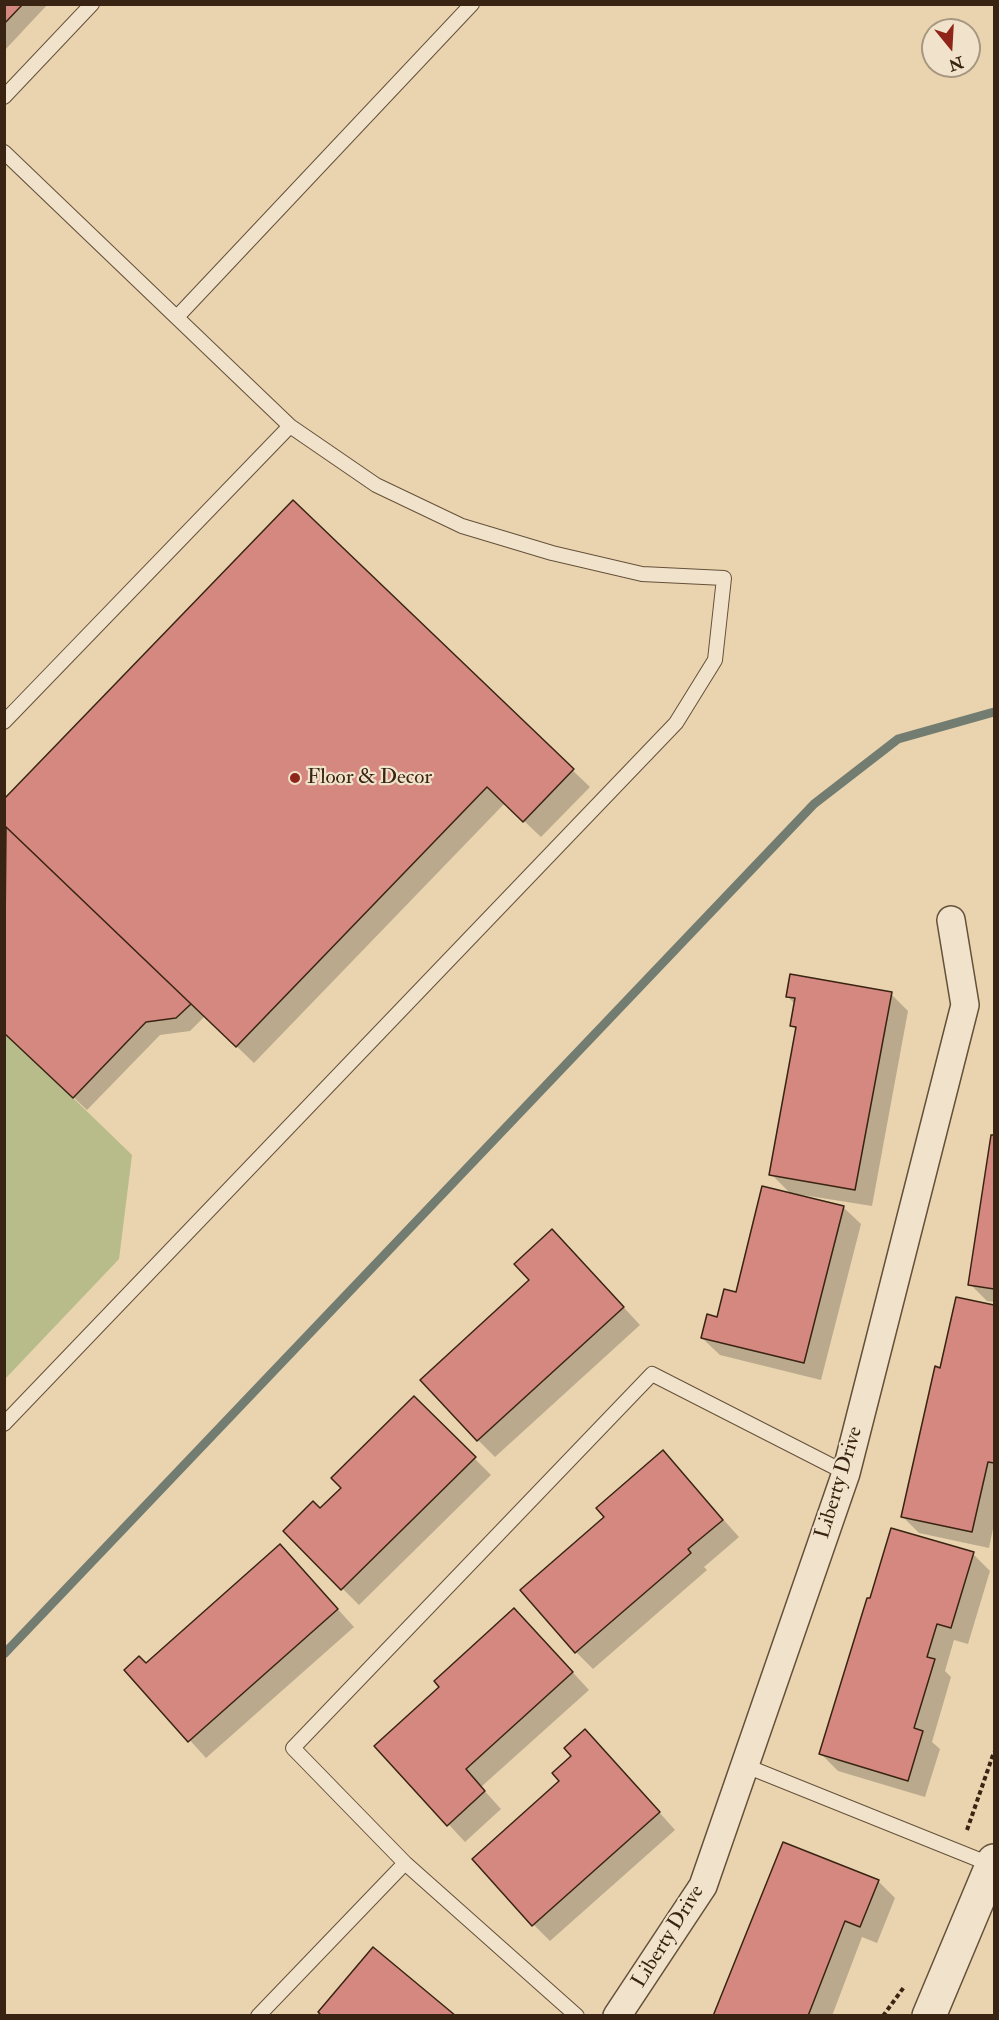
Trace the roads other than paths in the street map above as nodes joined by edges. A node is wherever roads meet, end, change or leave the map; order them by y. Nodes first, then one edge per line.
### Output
1 (92, 4) edge
2 (472, 4) edge
3 (4, 97) edge
4 (4, 152) edge
5 (177, 317) junction
6 (290, 426) junction
7 (4, 722) edge
8 (951, 920) dead end
9 (4, 1424) edge
10 (846, 1473) junction
11 (746, 1766) junction
12 (405, 1863) junction
13 (994, 1864) edge
14 (258, 2016) edge
15 (577, 2016) edge
16 (617, 2016) edge
17 (929, 2016) edge

1 - 3 lane
2 - 5 lane
4 - 5 lane
5 - 6 lane
6 - 7 lane
6 - 9 lane
8 - 10 street, Liberty Drive
10 - 11 street, Liberty Drive
10 - 12 lane
11 - 13 lane
11 - 16 street, Liberty Drive
12 - 14 lane
12 - 15 lane
13 - 17 street

